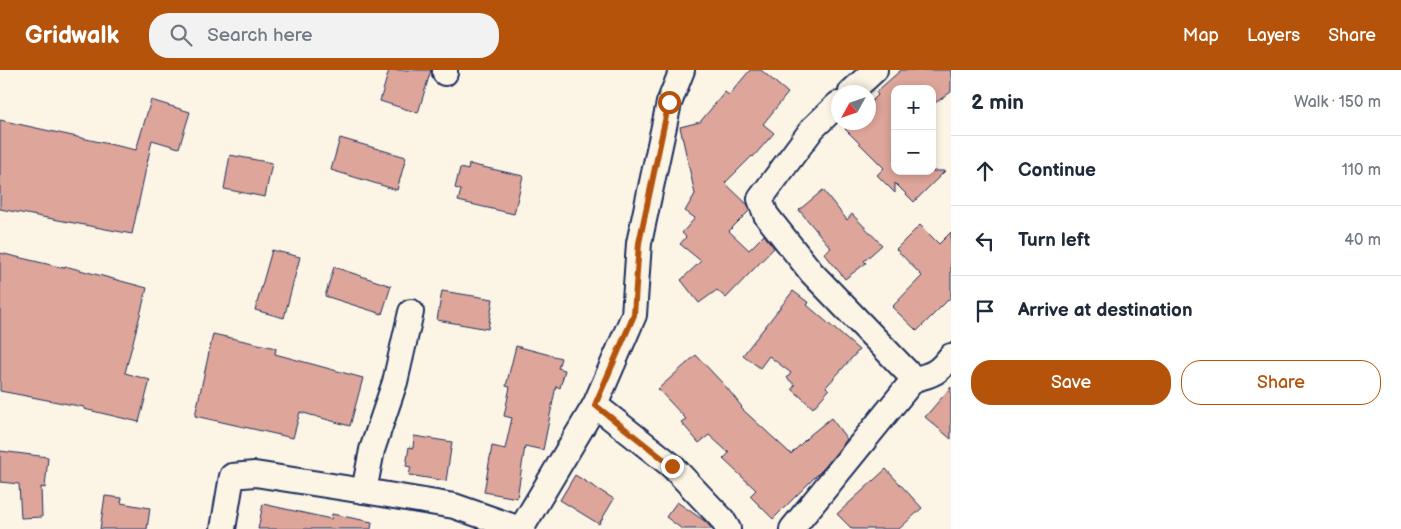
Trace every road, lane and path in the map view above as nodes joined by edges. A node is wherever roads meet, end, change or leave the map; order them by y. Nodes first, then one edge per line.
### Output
1 (682, 70) edge
2 (875, 70) edge
3 (859, 85) edge
4 (831, 111) edge
5 (411, 312) dead end
6 (951, 356) edge
7 (914, 379) junction
8 (595, 405) junction
9 (364, 491) junction
10 (223, 529) edge
11 (520, 529) edge
12 (728, 529) edge
13 (792, 529) edge

1 - 8 street
2 - 3 street
4 - 7 street
5 - 9 street
6 - 7 street
7 - 13 street
8 - 11 street
8 - 12 street
9 - 10 street
9 - 11 street

